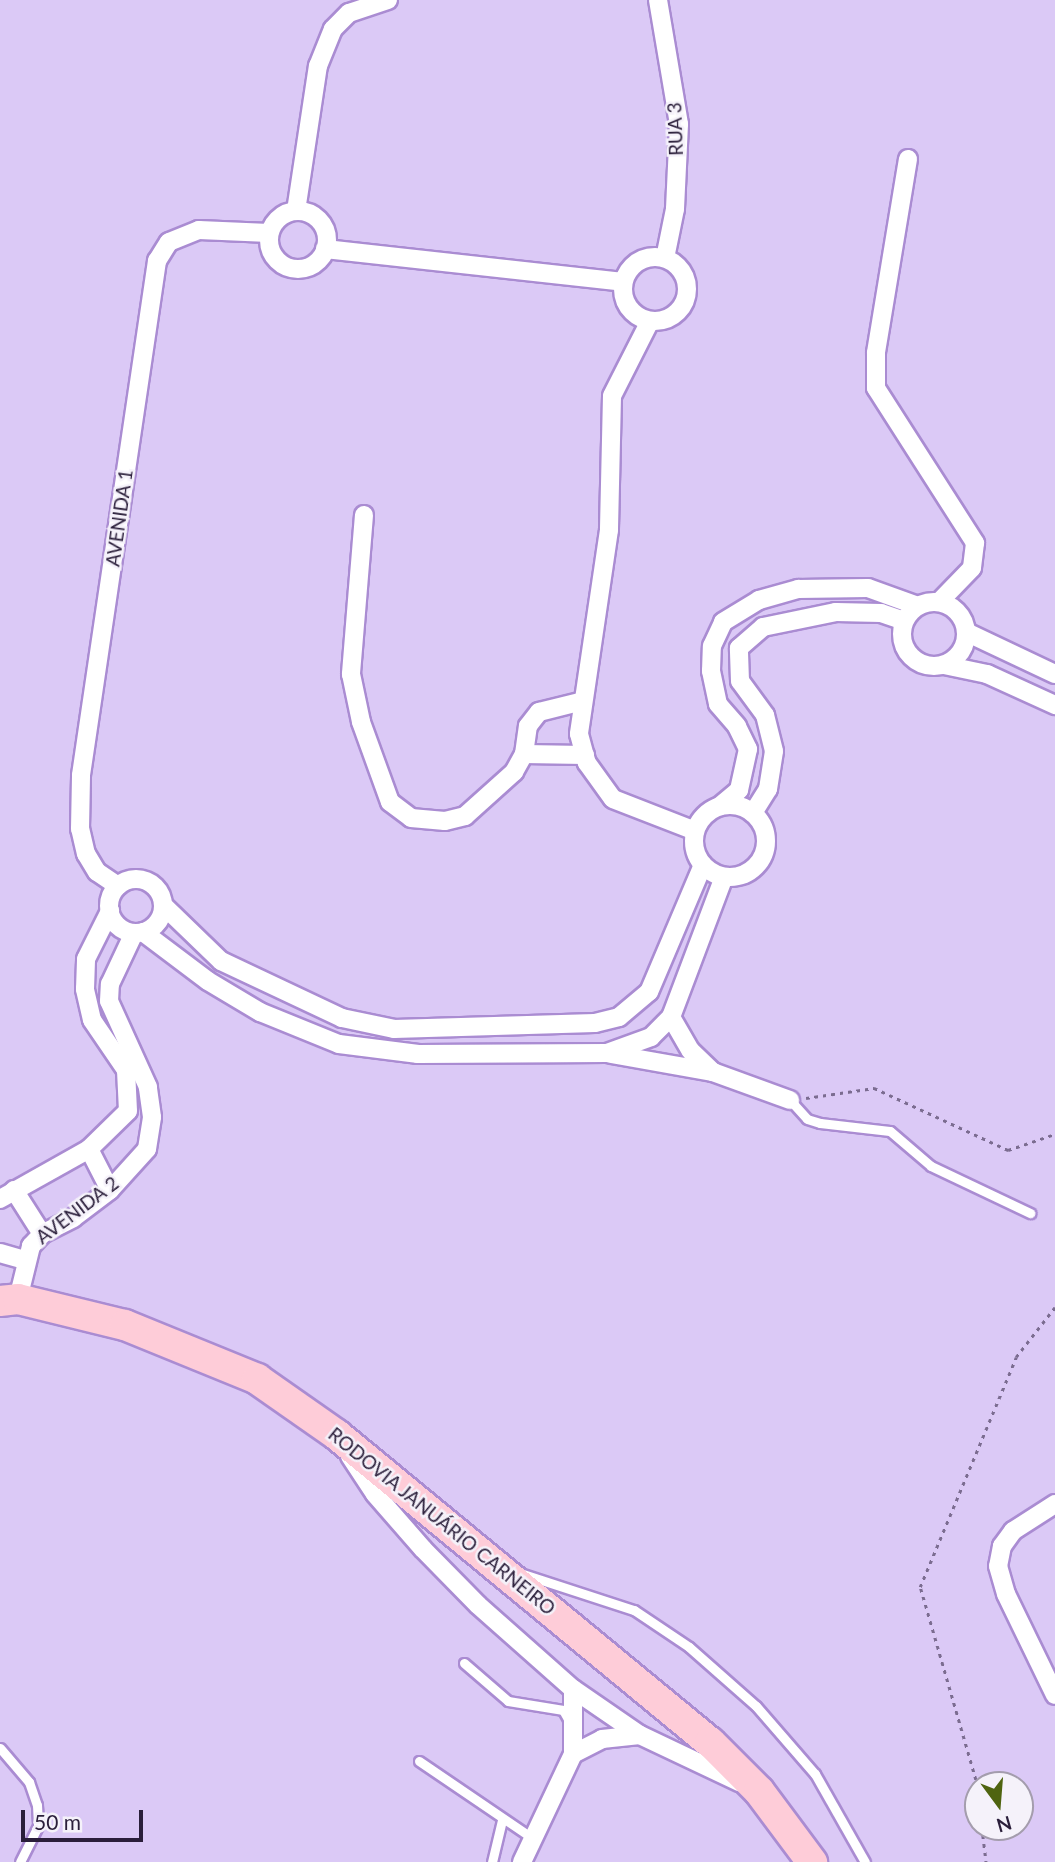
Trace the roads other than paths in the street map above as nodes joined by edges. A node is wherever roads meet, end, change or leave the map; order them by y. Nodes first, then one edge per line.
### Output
1 (388, 0) edge
2 (658, 0) edge
3 (908, 159) dead end
4 (296, 211) junction
5 (269, 233) junction
6 (325, 249) junction
7 (665, 258) junction
8 (623, 282) junction
9 (650, 321) junction
10 (363, 515) dead end
11 (939, 602) junction
12 (918, 606) junction
13 (904, 621) junction
14 (967, 632) junction
15 (944, 665) junction
16 (1055, 674) edge
17 (583, 701) junction
18 (1055, 705) edge
19 (523, 754) junction
20 (585, 755) junction
21 (720, 806) junction
22 (753, 813) junction
23 (695, 831) junction
24 (703, 865) junction
25 (724, 877) junction
26 (118, 886) junction
27 (163, 906) junction
28 (110, 911) junction
29 (139, 932) junction
30 (671, 1017) junction
31 (607, 1053) junction
32 (713, 1072) junction
33 (790, 1100) joint
34 (89, 1149) junction
35 (110, 1190) junction
36 (7, 1195) edge
37 (1030, 1213) dead end
38 (42, 1234) junction
39 (0, 1253) edge
40 (24, 1260) junction
41 (9, 1300) edge
42 (337, 1435) junction
43 (1055, 1504) edge
44 (502, 1567) junction
45 (464, 1663) dead end
46 (573, 1689) junction
47 (1055, 1695) edge
48 (575, 1732) junction
49 (640, 1735) junction
50 (0, 1748) edge
51 (573, 1754) junction
52 (419, 1761) dead end
53 (759, 1791) junction
54 (502, 1820) junction
55 (531, 1837) junction
56 (20, 1862) edge
57 (492, 1862) edge
58 (522, 1862) edge
59 (811, 1862) edge
60 (865, 1862) edge

1 - 4 street
2 - 7 street, RUA 3
3 - 11 street
4 - 5 street
4 - 6 street
5 - 6 street
5 - 26 street, AVENIDA 1
6 - 8 street
7 - 8 street
7 - 9 street
8 - 9 street
9 - 17 street
10 - 19 street
11 - 12 street
11 - 14 street
12 - 13 street
12 - 21 street
13 - 15 street
13 - 22 street
14 - 15 street
14 - 16 street
15 - 18 street
17 - 19 street
17 - 20 street
19 - 20 street
20 - 23 street
21 - 22 street
21 - 23 street
22 - 25 street
23 - 24 street
24 - 25 street
24 - 27 street
25 - 30 street
26 - 27 street
26 - 28 street
27 - 29 street
28 - 29 street
28 - 34 street
29 - 31 street
29 - 35 street, AVENIDA 2
30 - 31 street
30 - 32 street
31 - 32 street
32 - 33 street
33 - 37 lane
34 - 35 street
34 - 36 street
35 - 38 street, AVENIDA 2
36 - 38 street
38 - 40 street, AVENIDA 2
39 - 40 street
40 - 41 street, AVENIDA 2
41 - 42 highway, RODOVIA JANUÁRIO CARNEIRO
42 - 44 highway, RODOVIA JANUÁRIO CARNEIRO
42 - 46 street
43 - 47 street
44 - 53 highway, RODOVIA JANUÁRIO CARNEIRO
44 - 60 lane
45 - 48 lane
46 - 48 street
46 - 49 street
48 - 51 street
49 - 51 street
49 - 53 street
50 - 56 lane
51 - 55 street
52 - 54 lane
53 - 59 highway, RODOVIA JANUÁRIO CARNEIRO
54 - 55 lane
54 - 57 lane
55 - 58 street

